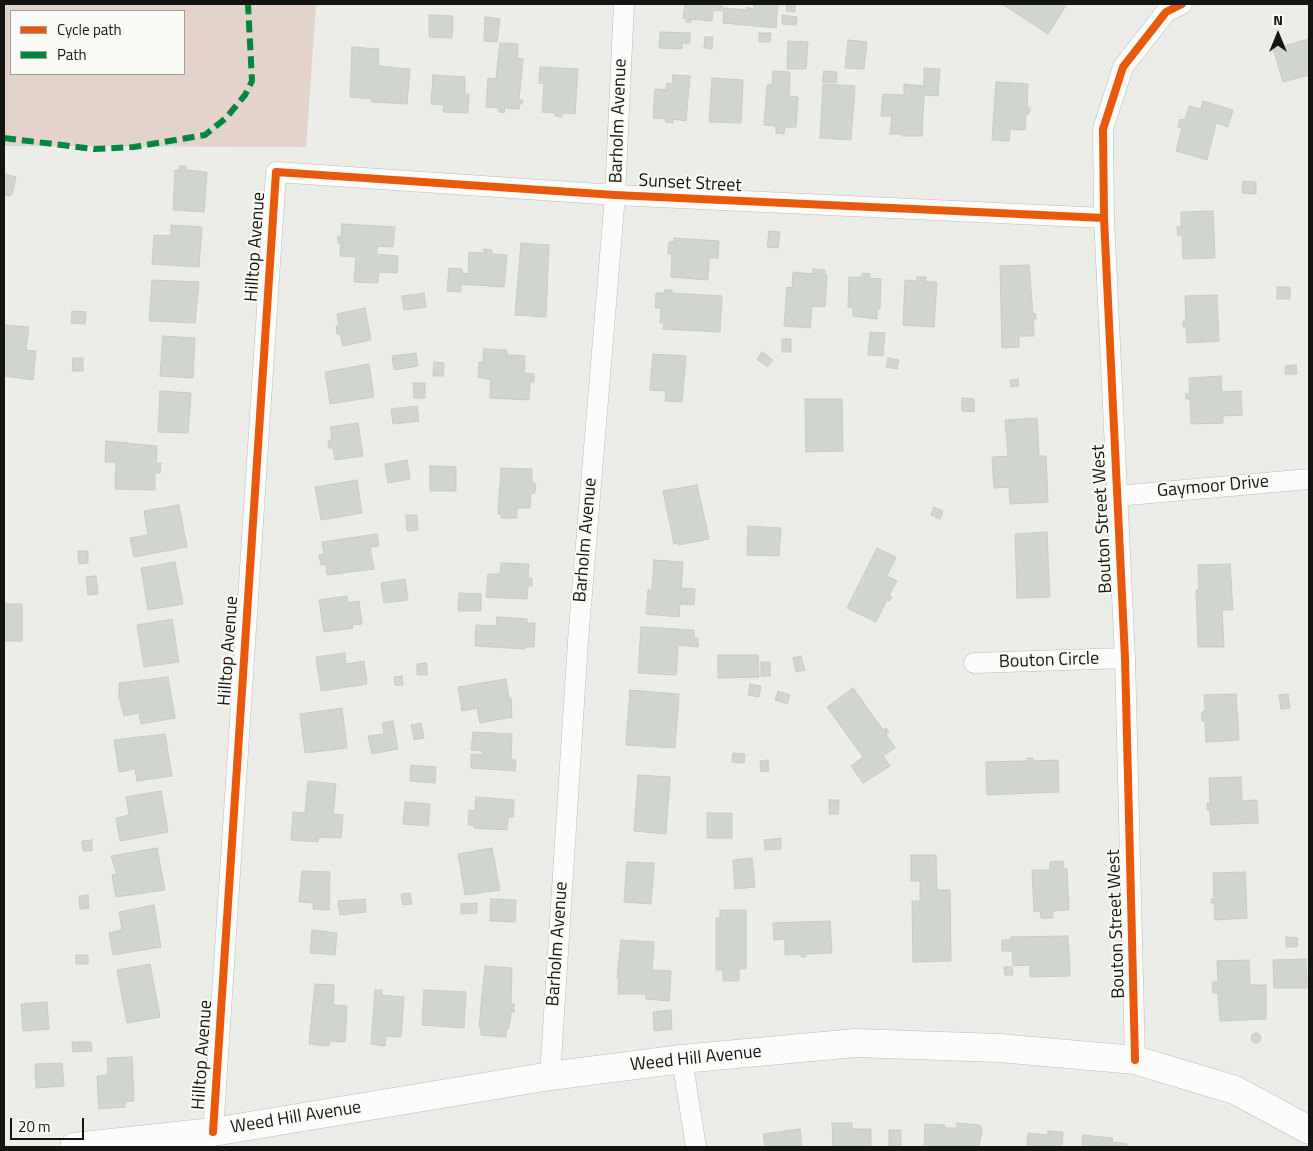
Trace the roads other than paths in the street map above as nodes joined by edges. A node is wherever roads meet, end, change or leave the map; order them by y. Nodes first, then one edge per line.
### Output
1 (624, 4) edge
2 (1182, 4) edge
3 (276, 172) joint
4 (616, 195) junction
5 (1104, 218) junction
6 (1309, 478) edge
7 (1117, 496) junction
8 (1125, 658) junction
9 (974, 663) dead end
10 (682, 1059) junction
11 (1135, 1060) junction
12 (550, 1076) junction
13 (1309, 1130) edge
14 (213, 1132) junction
15 (74, 1147) edge
16 (696, 1147) edge

1 - 4 street, Barholm Avenue
2 - 5 street, Bouton Street West
3 - 4 street, Sunset Street
3 - 14 street, Hilltop Avenue
4 - 5 street, Sunset Street
4 - 12 street, Barholm Avenue
5 - 7 street, Bouton Street West
6 - 7 street, Gaymoor Drive
7 - 8 street, Bouton Street West
8 - 9 street, Bouton Circle
8 - 11 street, Bouton Street West
10 - 11 main road, Weed Hill Avenue
10 - 12 main road, Weed Hill Avenue
10 - 16 street
11 - 13 main road, Weed Hill Avenue
12 - 14 main road, Weed Hill Avenue
14 - 15 main road, Weed Hill Avenue

